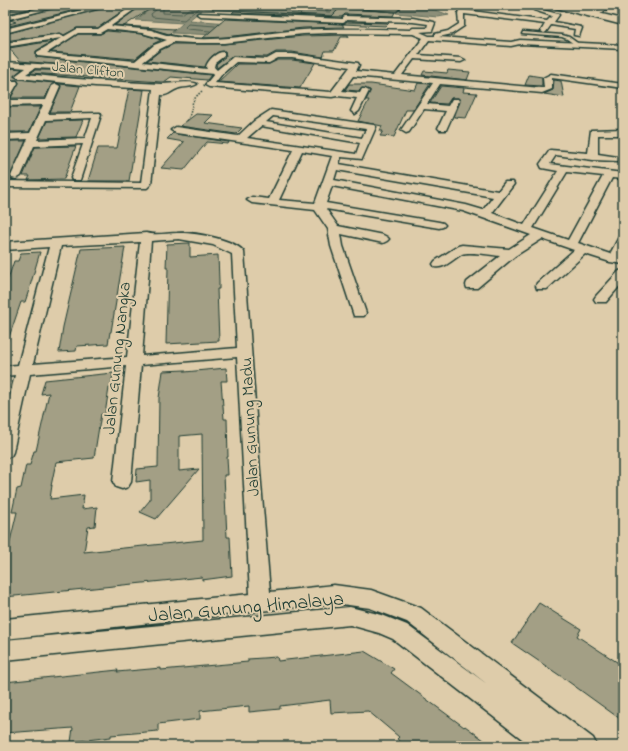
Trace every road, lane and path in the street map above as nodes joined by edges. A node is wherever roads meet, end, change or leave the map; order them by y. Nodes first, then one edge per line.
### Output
1 (10, 5) edge
2 (61, 5) edge
3 (109, 5) edge
4 (138, 5) edge
5 (342, 5) edge
6 (547, 5) edge
7 (555, 5) edge
8 (570, 5) edge
9 (609, 5) edge
10 (5, 6) edge
11 (356, 6) junction
12 (383, 8) junction
13 (462, 8) edge
14 (396, 9) dead end
15 (505, 11) dead end
16 (200, 14) dead end
17 (254, 16) junction
18 (376, 17) junction
19 (604, 17) junction
20 (5, 18) edge
21 (283, 18) junction
22 (512, 18) junction
23 (312, 19) junction
24 (344, 19) junction
25 (583, 19) dead end
26 (623, 22) edge
27 (549, 23) junction
28 (110, 28) dead end
29 (360, 28) dead end
30 (337, 30) junction
31 (430, 30) junction
32 (544, 30) dead end
33 (5, 31) edge
34 (413, 31) junction
35 (300, 32) junction
36 (523, 33) dead end
37 (455, 34) dead end
38 (577, 35) dead end
39 (60, 36) dead end
40 (425, 36) junction
41 (267, 37) junction
42 (174, 39) junction
43 (228, 40) junction
44 (520, 42) junction
45 (5, 45) edge
46 (578, 45) junction
47 (623, 48) edge
48 (221, 54) dead end
49 (412, 57) junction
50 (5, 58) edge
51 (461, 60) dead end
52 (8, 64) edge
53 (32, 66) junction
54 (88, 67) dead end
55 (54, 68) dead end
56 (134, 70) junction
57 (216, 71) junction
58 (351, 73) junction
59 (397, 77) junction
60 (438, 80) junction
61 (70, 81) junction
62 (352, 82) junction
63 (14, 83) dead end
64 (193, 84) dead end
65 (116, 85) junction
66 (209, 85) junction
67 (56, 86) dead end
68 (623, 86) edge
69 (157, 87) junction
70 (172, 87) junction
71 (365, 91) junction
72 (336, 93) junction
73 (5, 98) edge
74 (157, 99) junction
75 (49, 102) junction
76 (5, 103) edge
77 (423, 106) junction
78 (355, 111) dead end
79 (42, 117) junction
80 (257, 123) junction
81 (443, 128) dead end
82 (176, 130) joint
83 (406, 130) dead end
84 (623, 132) edge
85 (5, 137) edge
86 (240, 139) junction
87 (32, 140) junction
88 (88, 141) junction
89 (365, 141) junction
90 (298, 149) junction
91 (593, 156) junction
92 (615, 159) dead end
93 (336, 160) junction
94 (564, 169) junction
95 (609, 174) junction
96 (16, 176) dead end
97 (623, 176) edge
98 (76, 178) dead end
99 (329, 182) junction
100 (5, 184) edge
101 (509, 184) dead end
102 (500, 195) junction
103 (252, 200) dead end
104 (272, 201) junction
105 (319, 206) junction
106 (485, 215) junction
107 (439, 225) dead end
108 (334, 229) junction
109 (527, 229) junction
110 (541, 234) junction
111 (146, 237) junction
112 (383, 239) dead end
113 (623, 239) edge
114 (56, 243) junction
115 (571, 245) junction
116 (5, 246) edge
117 (583, 249) junction
118 (511, 253) junction
119 (619, 259) edge
120 (439, 264) dead end
121 (623, 274) edge
122 (472, 285) dead end
123 (542, 286) dead end
124 (601, 299) dead end
125 (359, 313) dead end
126 (245, 352) junction
127 (134, 360) junction
128 (24, 369) junction
129 (5, 370) edge
130 (5, 451) edge
131 (122, 482) dead end
132 (261, 602) junction
133 (414, 615) junction
134 (5, 629) edge
135 (400, 632) junction
136 (5, 650) edge
137 (550, 746) edge
138 (585, 746) edge

1 - 10 street
2 - 20 street
3 - 33 street
4 - 56 street
5 - 11 street
6 - 27 street
7 - 19 street
8 - 9 street
11 - 12 street
11 - 24 street
12 - 14 street
12 - 18 street
13 - 22 street
13 - 40 street
15 - 22 street
16 - 17 street
17 - 21 street
17 - 43 street
18 - 24 street
18 - 31 street
19 - 25 street
19 - 26 street
21 - 23 street
21 - 41 street
22 - 27 street
23 - 24 street
23 - 35 street
24 - 30 street
27 - 32 street
27 - 38 street
28 - 42 street
29 - 34 street
30 - 34 street
30 - 35 street
31 - 34 street
31 - 40 street
34 - 40 street
35 - 41 street
36 - 46 lane
37 - 44 street
39 - 45 street
40 - 44 street
40 - 49 street
41 - 43 street
42 - 43 street
42 - 56 street
44 - 46 street
46 - 47 street
48 - 57 street
49 - 51 street
49 - 59 street
50 - 52 street
52 - 53 street, Jalan Clifton
53 - 55 street, Jalan Clifton
53 - 61 street, Jalan Clifton
54 - 61 street
56 - 57 street
56 - 65 street
57 - 58 street
57 - 66 street
58 - 59 street
58 - 62 street
59 - 60 street
60 - 68 street
60 - 77 street
61 - 65 street, Jalan Clifton
62 - 71 street
62 - 72 street
63 - 73 street
64 - 70 street, Jalan Clifton
65 - 69 street, Jalan Clifton
66 - 72 street
66 - 82 path
67 - 75 street
69 - 70 street, Jalan Clifton
69 - 74 street
70 - 74 street
71 - 72 street
71 - 78 street
74 - 100 street
75 - 76 street
75 - 79 street
77 - 81 street
77 - 83 street
79 - 87 street
79 - 88 street
80 - 86 street
80 - 89 street
80 - 89 street
82 - 86 street
84 - 91 street
85 - 87 street
86 - 90 street
87 - 88 street
87 - 96 street
88 - 98 street
89 - 93 street
90 - 93 street
90 - 104 street
91 - 92 street
91 - 94 street
93 - 99 street
93 - 102 street
94 - 95 street
94 - 109 street
95 - 97 street
95 - 115 street
99 - 105 street
99 - 106 street
101 - 102 street
102 - 106 street
103 - 104 street
104 - 105 street
105 - 107 street
105 - 108 street
106 - 109 street
108 - 112 street
108 - 125 street
109 - 110 street
110 - 115 street
110 - 118 street
111 - 114 street
111 - 126 street, Jalan Gunung Madu
111 - 127 street, Jalan Gunung Nangka
113 - 119 street
114 - 116 street
114 - 128 street
115 - 117 street
117 - 119 street
117 - 123 street
118 - 120 street
118 - 122 street
121 - 124 street
126 - 127 street
126 - 132 street, Jalan Gunung Madu
127 - 128 street
127 - 131 street, Jalan Gunung Nangka
128 - 129 street
128 - 130 street
132 - 133 street, Jalan Gunung Himalaya
132 - 134 street, Jalan Gunung Himalaya
133 - 135 street
133 - 138 street, Jalan Gunung Himalaya
135 - 136 street, Jalan Gunung Himalaya
135 - 137 street, Jalan Gunung Himalaya

